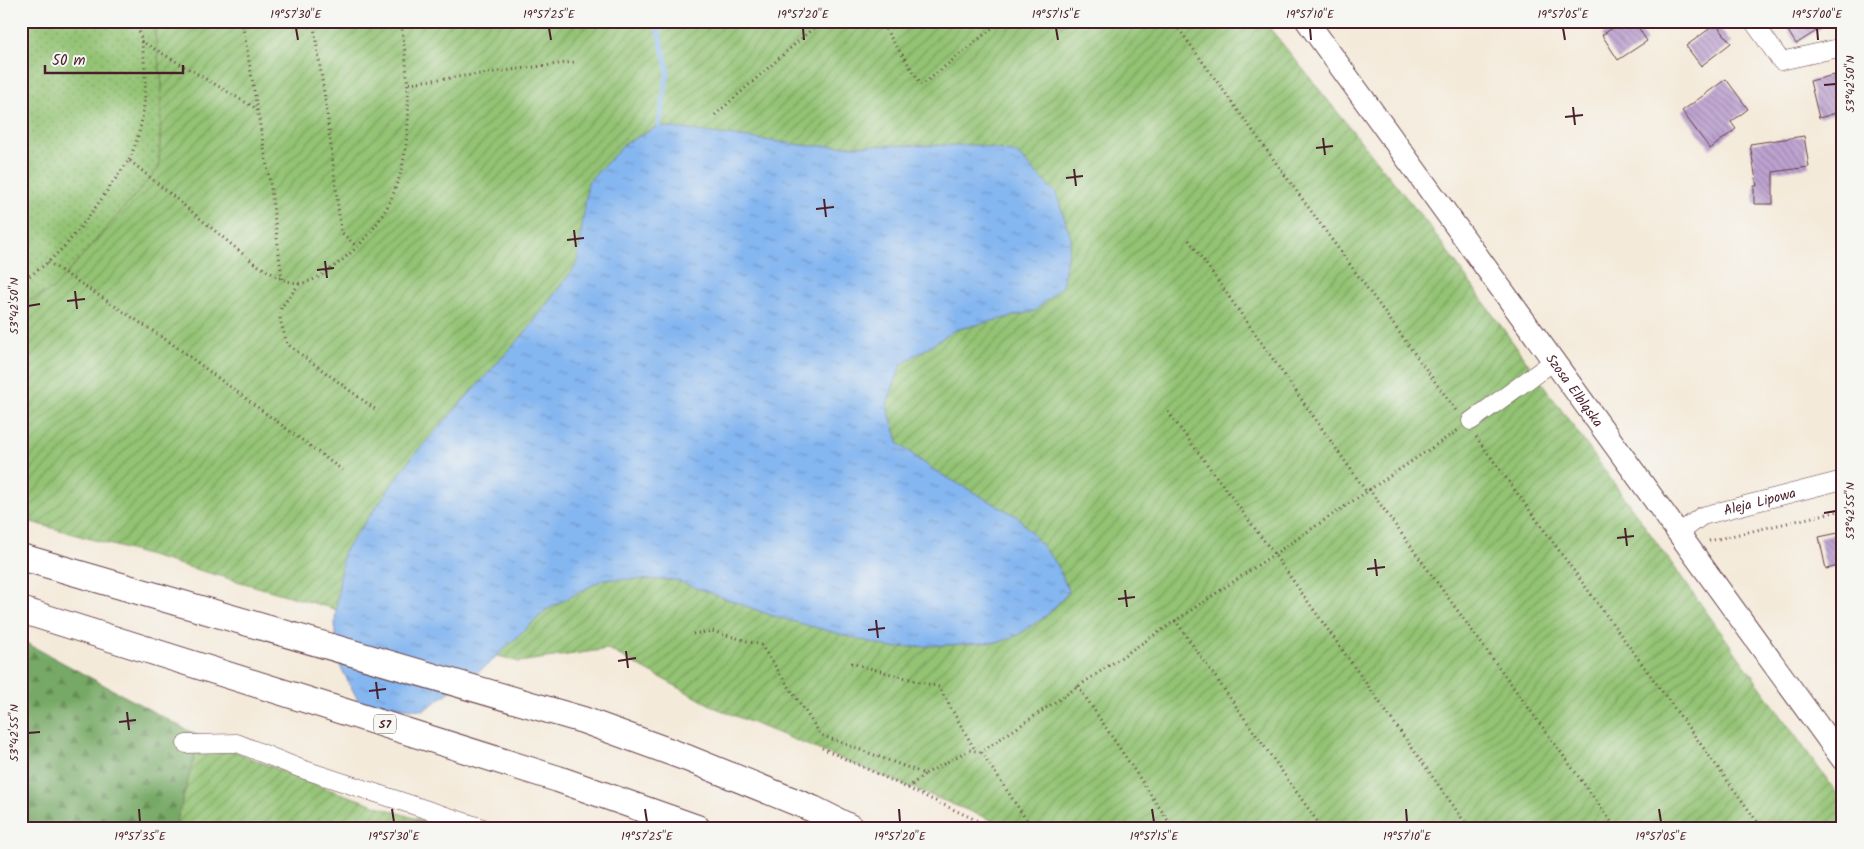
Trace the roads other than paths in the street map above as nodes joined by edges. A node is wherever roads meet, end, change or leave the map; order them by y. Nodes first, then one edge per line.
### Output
1 (1306, 21) edge
2 (1753, 21) edge
3 (1843, 47) edge
4 (1554, 361) junction
5 (1468, 422) road end
6 (1843, 480) edge
7 (1679, 533) junction
8 (21, 557) edge
9 (21, 610) edge
10 (186, 744) dead end
11 (1843, 760) edge
12 (483, 828) edge
13 (696, 828) edge
14 (851, 828) edge

1 - 4 main road, Szosa Elbląska
2 - 3 street
4 - 5 street
4 - 7 main road, Szosa Elbląska
6 - 7 street, Aleja Lipowa
7 - 11 main road, Szosa Elbląska
8 - 14 highway
9 - 13 highway, S7
10 - 12 street

